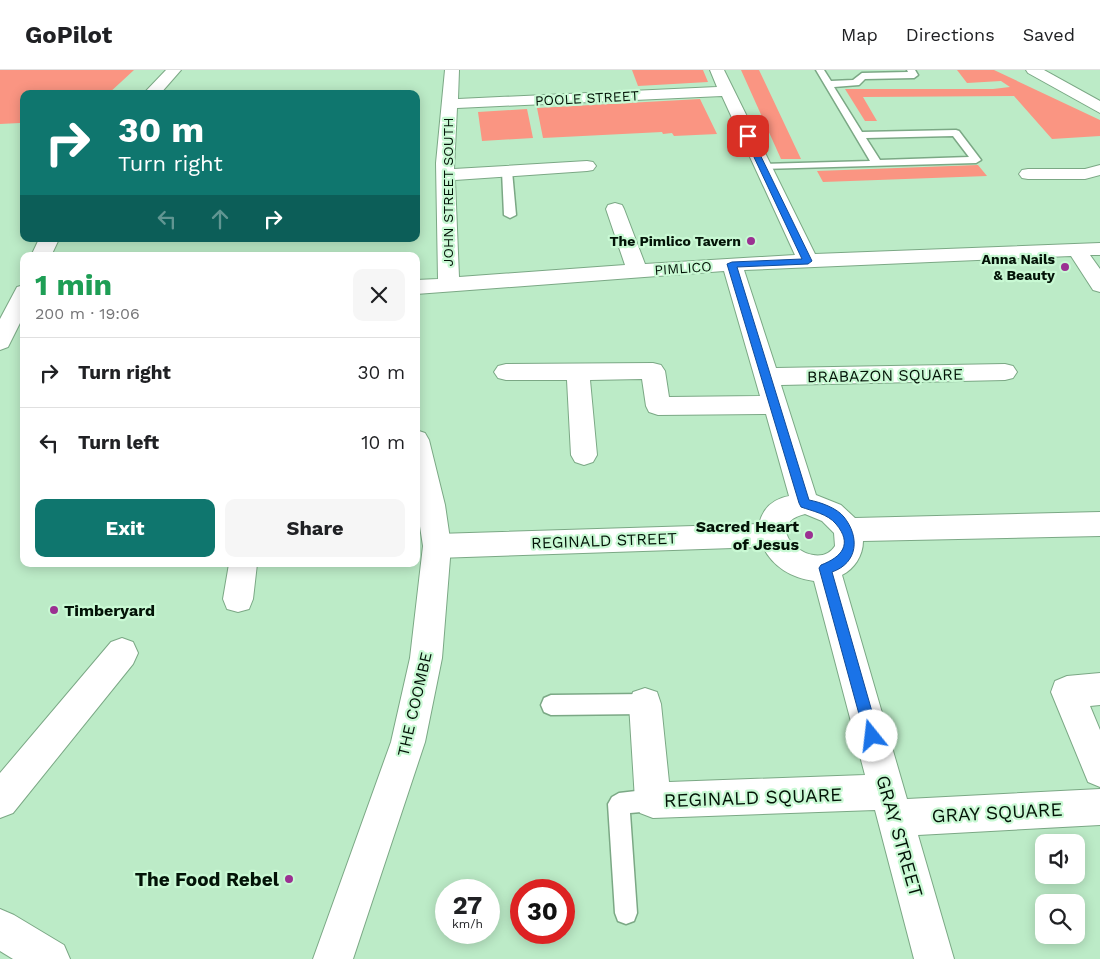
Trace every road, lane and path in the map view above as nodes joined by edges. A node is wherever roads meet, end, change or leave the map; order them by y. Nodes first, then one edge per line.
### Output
1 (174, 70) edge
2 (452, 70) edge
3 (718, 70) edge
4 (820, 70) edge
5 (911, 70) edge
6 (1033, 70) edge
7 (829, 84) junction
8 (155, 90) edge
9 (726, 91) junction
10 (448, 104) junction
11 (1100, 108) edge
12 (859, 135) junction
13 (877, 163) junction
14 (587, 166) dead end
15 (762, 167) junction
16 (1100, 170) edge
17 (507, 171) junction
18 (1028, 174) dead end
19 (446, 175) junction
20 (615, 209) dead end
21 (510, 215) dead end
22 (1076, 249) junction
23 (1100, 249) edge
24 (808, 261) junction
25 (732, 264) junction
26 (637, 271) junction
27 (449, 284) junction
28 (1100, 284) edge
29 (420, 288) edge
30 (20, 299) edge
31 (12, 314) edge
32 (0, 342) edge
33 (578, 371) junction
34 (506, 372) dead end
35 (1005, 372) dead end
36 (766, 377) junction
37 (775, 405) junction
38 (584, 455) dead end
39 (420, 458) edge
40 (805, 503) junction
41 (1100, 524) edge
42 (847, 530) junction
43 (772, 535) junction
44 (437, 546) junction
45 (243, 567) edge
46 (826, 568) junction
47 (238, 599) dead end
48 (122, 653) dead end
49 (1100, 689) edge
50 (645, 704) joint
51 (552, 705) dead end
52 (1100, 770) edge
53 (0, 800) edge
54 (653, 800) junction
55 (891, 805) junction
56 (1100, 807) edge
57 (626, 912) dead end
58 (0, 929) edge
59 (50, 959) edge
60 (333, 959) edge
61 (934, 959) edge

1 - 8 street
2 - 10 street, JOHN STREET SOUTH
3 - 9 street
4 - 7 lane
5 - 7 lane
6 - 11 street
7 - 12 lane
9 - 10 street, POOLE STREET
9 - 15 street
10 - 19 street, JOHN STREET SOUTH
12 - 13 lane
12 - 13 lane
13 - 15 lane
14 - 17 street
15 - 24 street
16 - 18 street
17 - 19 street
17 - 21 lane
19 - 27 street, JOHN STREET SOUTH
20 - 26 street
22 - 23 street, PIMLICO
22 - 24 street, PIMLICO
22 - 28 street
24 - 25 street, PIMLICO
25 - 26 street, PIMLICO
25 - 36 street
26 - 27 street, PIMLICO
27 - 29 street, PIMLICO
30 - 31 street
31 - 32 street
33 - 34 street
33 - 37 street
33 - 38 street
35 - 36 street, BRABAZON SQUARE
36 - 37 street
37 - 40 street
39 - 44 street, THE COOMBE
40 - 42 street
40 - 43 street
41 - 42 street
42 - 46 street
43 - 44 street, REGINALD STREET
43 - 46 street
44 - 60 street, THE COOMBE
45 - 47 street
46 - 55 street, GRAY STREET
48 - 53 street
49 - 52 street
50 - 51 lane
50 - 54 street, REGINALD SQUARE
54 - 55 street, REGINALD SQUARE
54 - 57 lane
55 - 56 street, GRAY SQUARE
55 - 61 street, GRAY STREET
58 - 59 street

